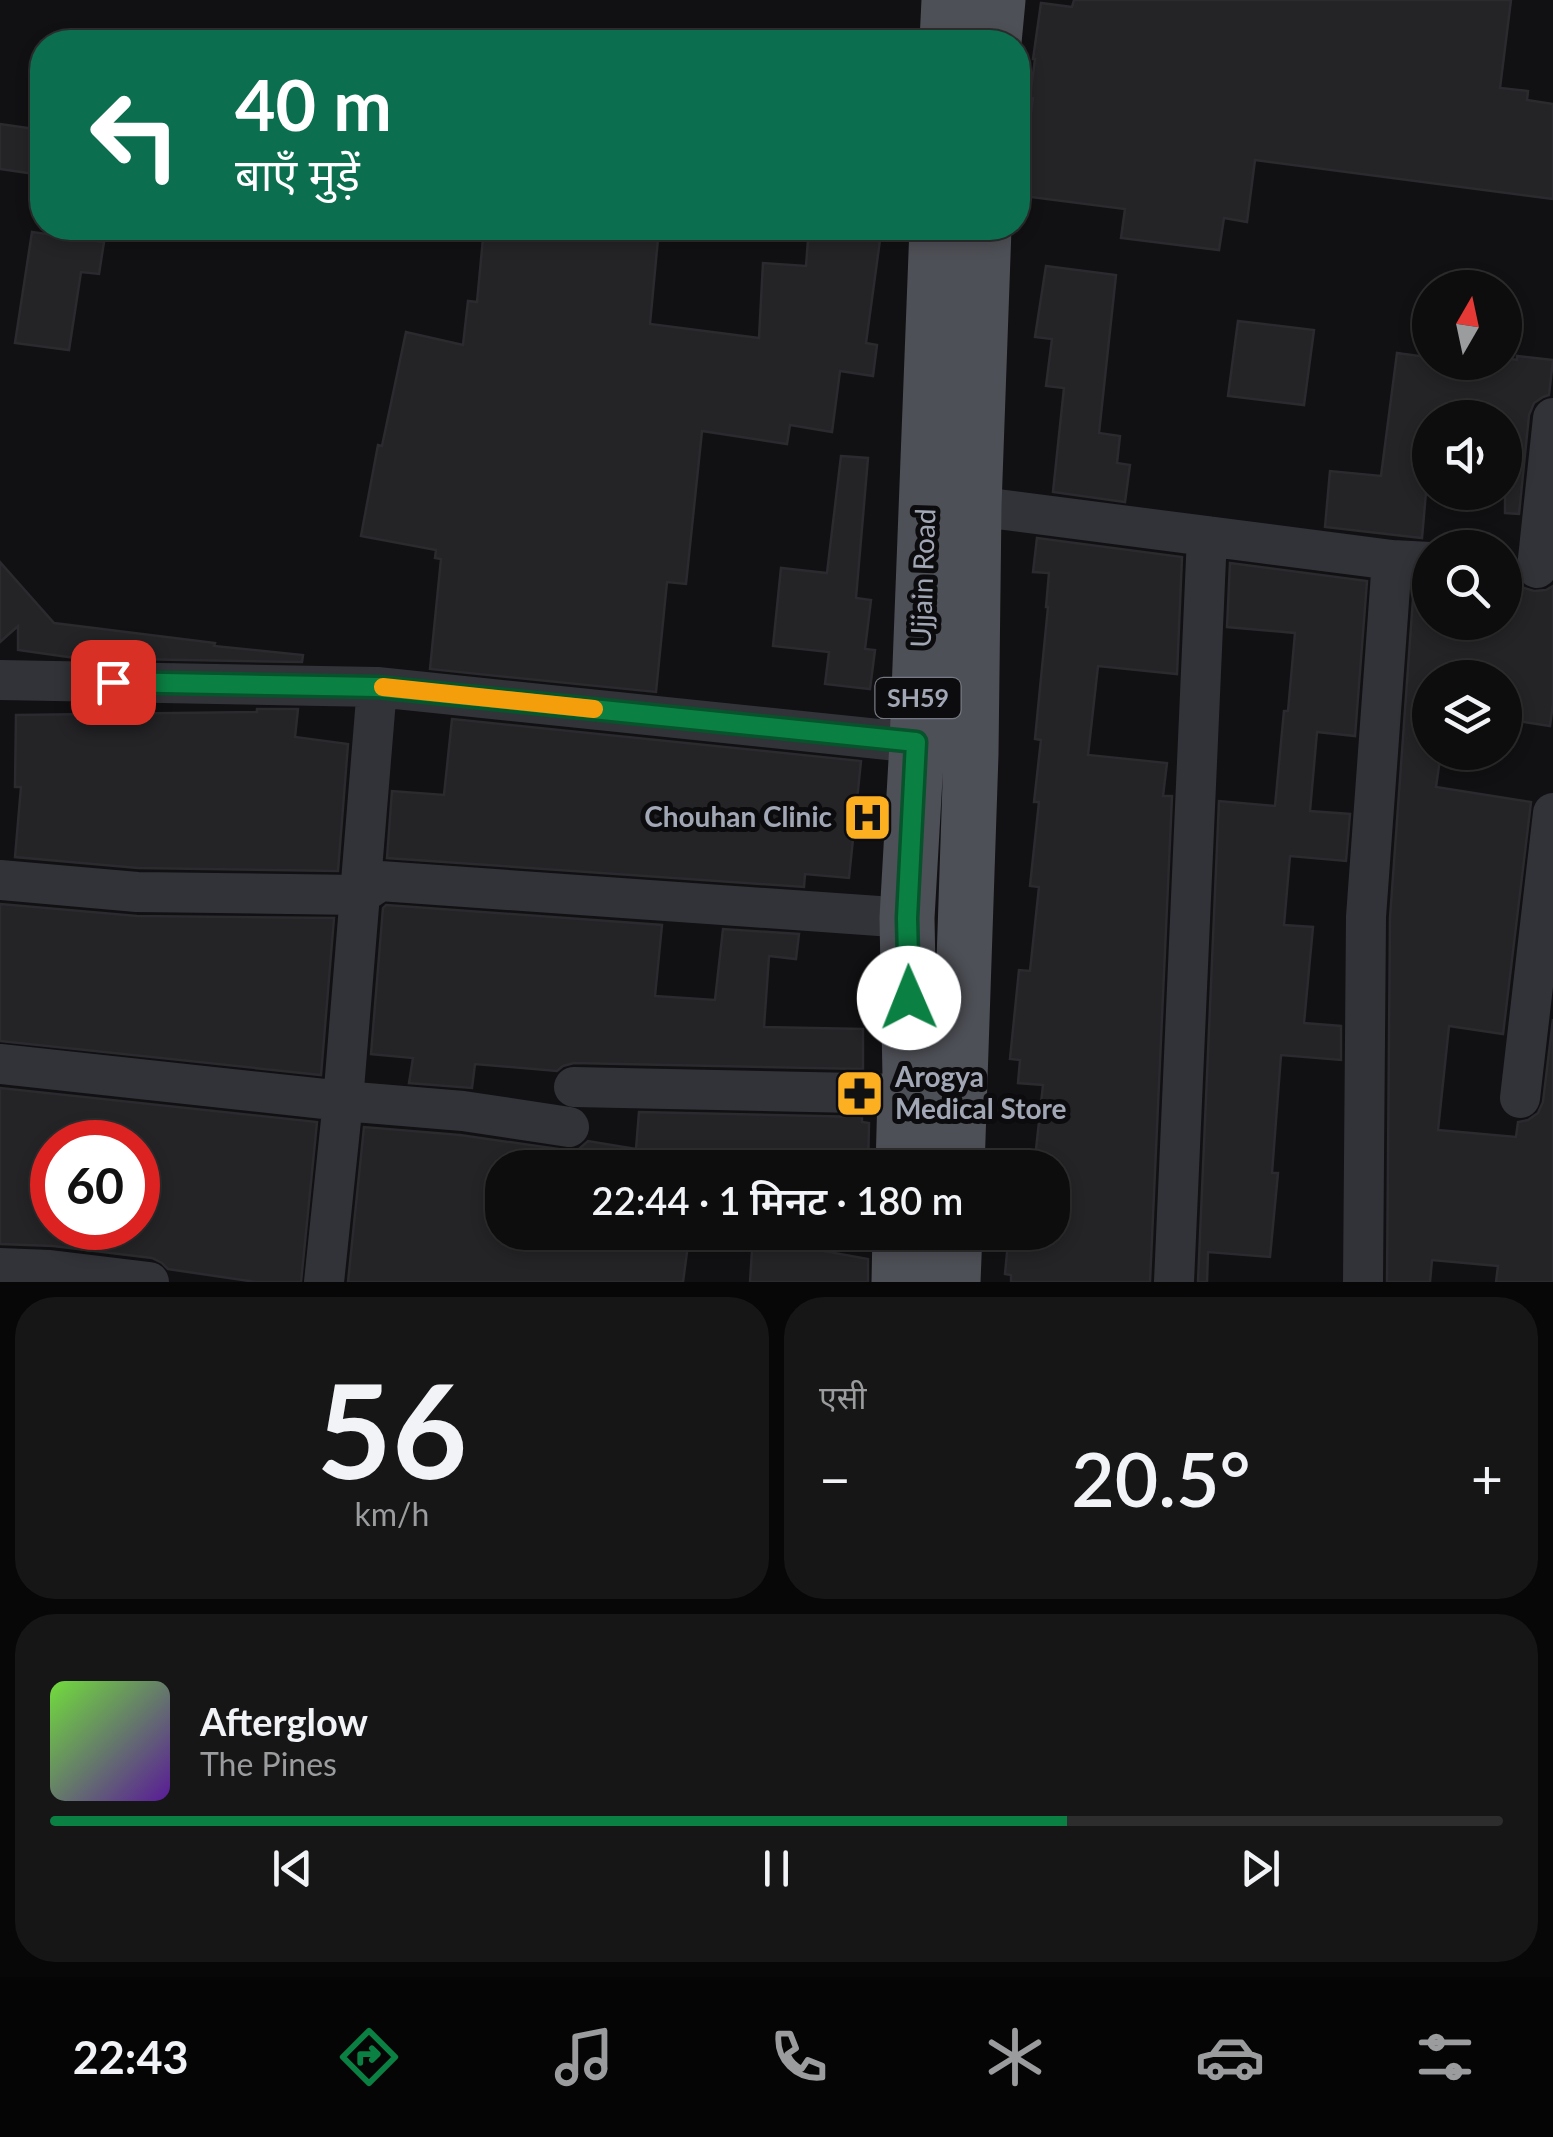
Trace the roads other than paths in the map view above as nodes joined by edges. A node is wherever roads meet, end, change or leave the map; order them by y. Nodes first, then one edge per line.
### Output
1 (949, 0) edge
2 (998, 0) edge
3 (947, 30) edge
4 (995, 30) edge
5 (936, 240) edge
6 (984, 240) edge
7 (1553, 418) edge
8 (974, 506) junction
9 (1207, 536) junction
10 (1411, 561) edge
11 (1532, 568) edge
12 (0, 680) edge
13 (377, 687) junction
14 (916, 742) junction
15 (1553, 813) edge
16 (0, 880) edge
17 (359, 895) junction
18 (907, 918) junction
19 (0, 1064) edge
20 (574, 1087) dead end
21 (905, 1094) junction
22 (1520, 1098) dead end
23 (342, 1101) junction
24 (569, 1127) dead end
25 (903, 1150) edge
26 (958, 1150) edge
27 (899, 1250) edge
28 (954, 1250) edge
29 (0, 1268) edge
30 (149, 1282) edge
31 (324, 1282) edge
32 (898, 1282) edge
33 (953, 1282) edge
34 (1174, 1282) edge
35 (1362, 1282) edge

1 - 3 main road
2 - 4 main road
5 - 14 main road, Ujjain Road / SH59
6 - 8 main road, Ujjain Road / SH59
7 - 11 street
8 - 9 street
8 - 26 main road, Ujjain Road / SH59
9 - 10 street
9 - 34 street
10 - 35 street
12 - 13 street
13 - 14 street
13 - 17 street
14 - 18 main road, Ujjain Road / SH59
15 - 22 street
16 - 17 street
17 - 18 street
17 - 23 street
18 - 21 main road, Ujjain Road / SH59
19 - 23 street
20 - 21 street
21 - 25 main road, Ujjain Road / SH59
23 - 24 street
23 - 31 street
27 - 32 main road
28 - 33 main road
29 - 30 street

